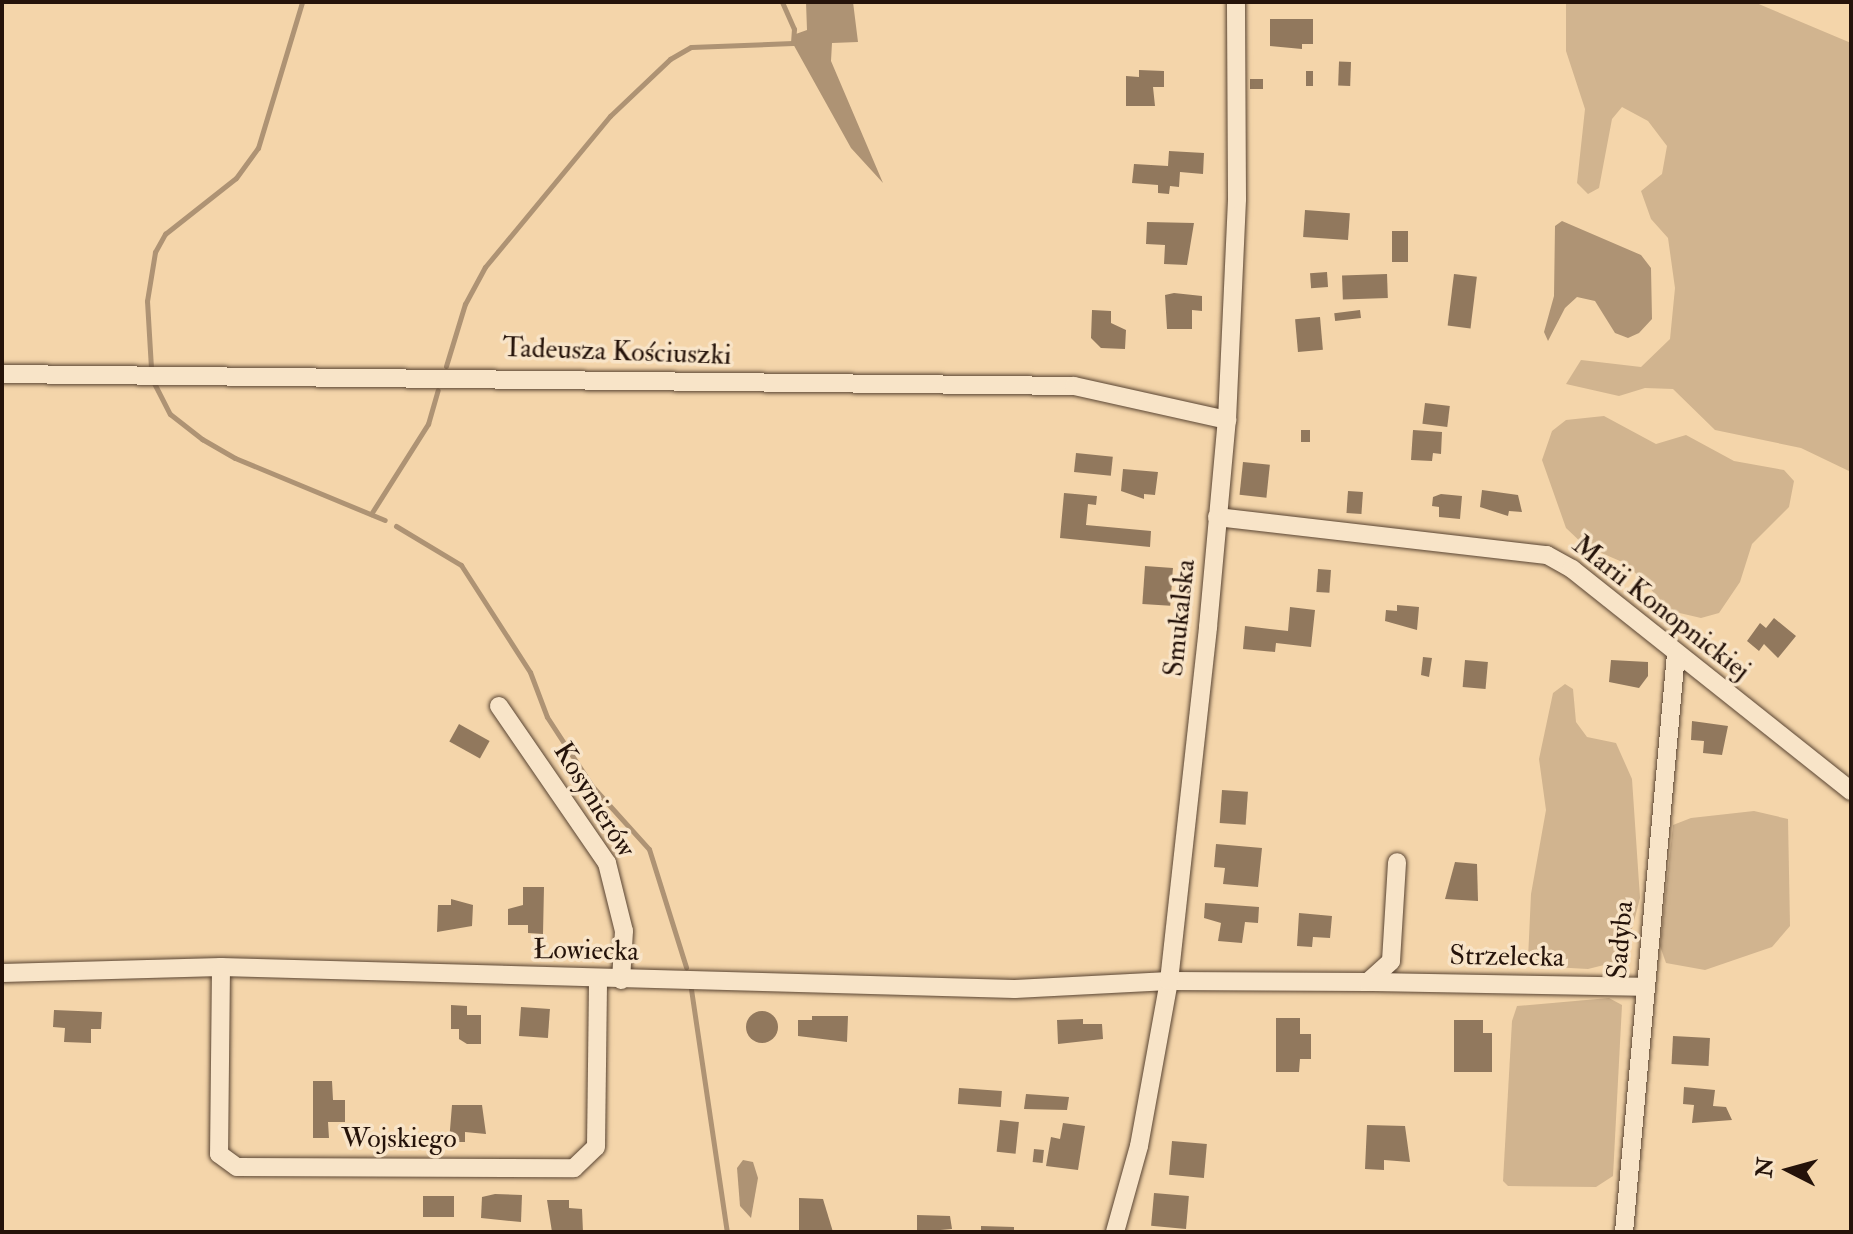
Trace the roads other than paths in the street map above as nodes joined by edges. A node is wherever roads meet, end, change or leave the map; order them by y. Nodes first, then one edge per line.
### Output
1 (1236, 2) edge
2 (2, 374) edge
3 (1227, 420) junction
4 (1217, 517) junction
5 (1676, 654) junction
6 (499, 706) dead end
7 (1851, 791) edge
8 (1397, 862) dead end
9 (221, 967) junction
10 (2, 973) edge
11 (598, 980) junction
12 (621, 980) junction
13 (1169, 981) junction
14 (1368, 982) junction
15 (1645, 987) junction
16 (1115, 1232) edge
17 (1624, 1232) edge

1 - 3 street, Smukalska
2 - 3 street, Tadeusza Kościuszki
3 - 4 street, Smukalska
4 - 5 street, Marii Konopnickiej
4 - 13 street, Smukalska
5 - 7 street, Marii Konopnickiej
5 - 15 street, Sadyba
6 - 12 street, Kosynierów
8 - 14 street
9 - 10 street, Łowiecka
9 - 11 street, Łowiecka
9 - 11 street, Wojskiego
11 - 12 street, Łowiecka
12 - 13 street, Łowiecka
13 - 14 street, Strzelecka
13 - 16 street, Smukalska
14 - 15 street, Strzelecka
15 - 17 street, Sadyba

